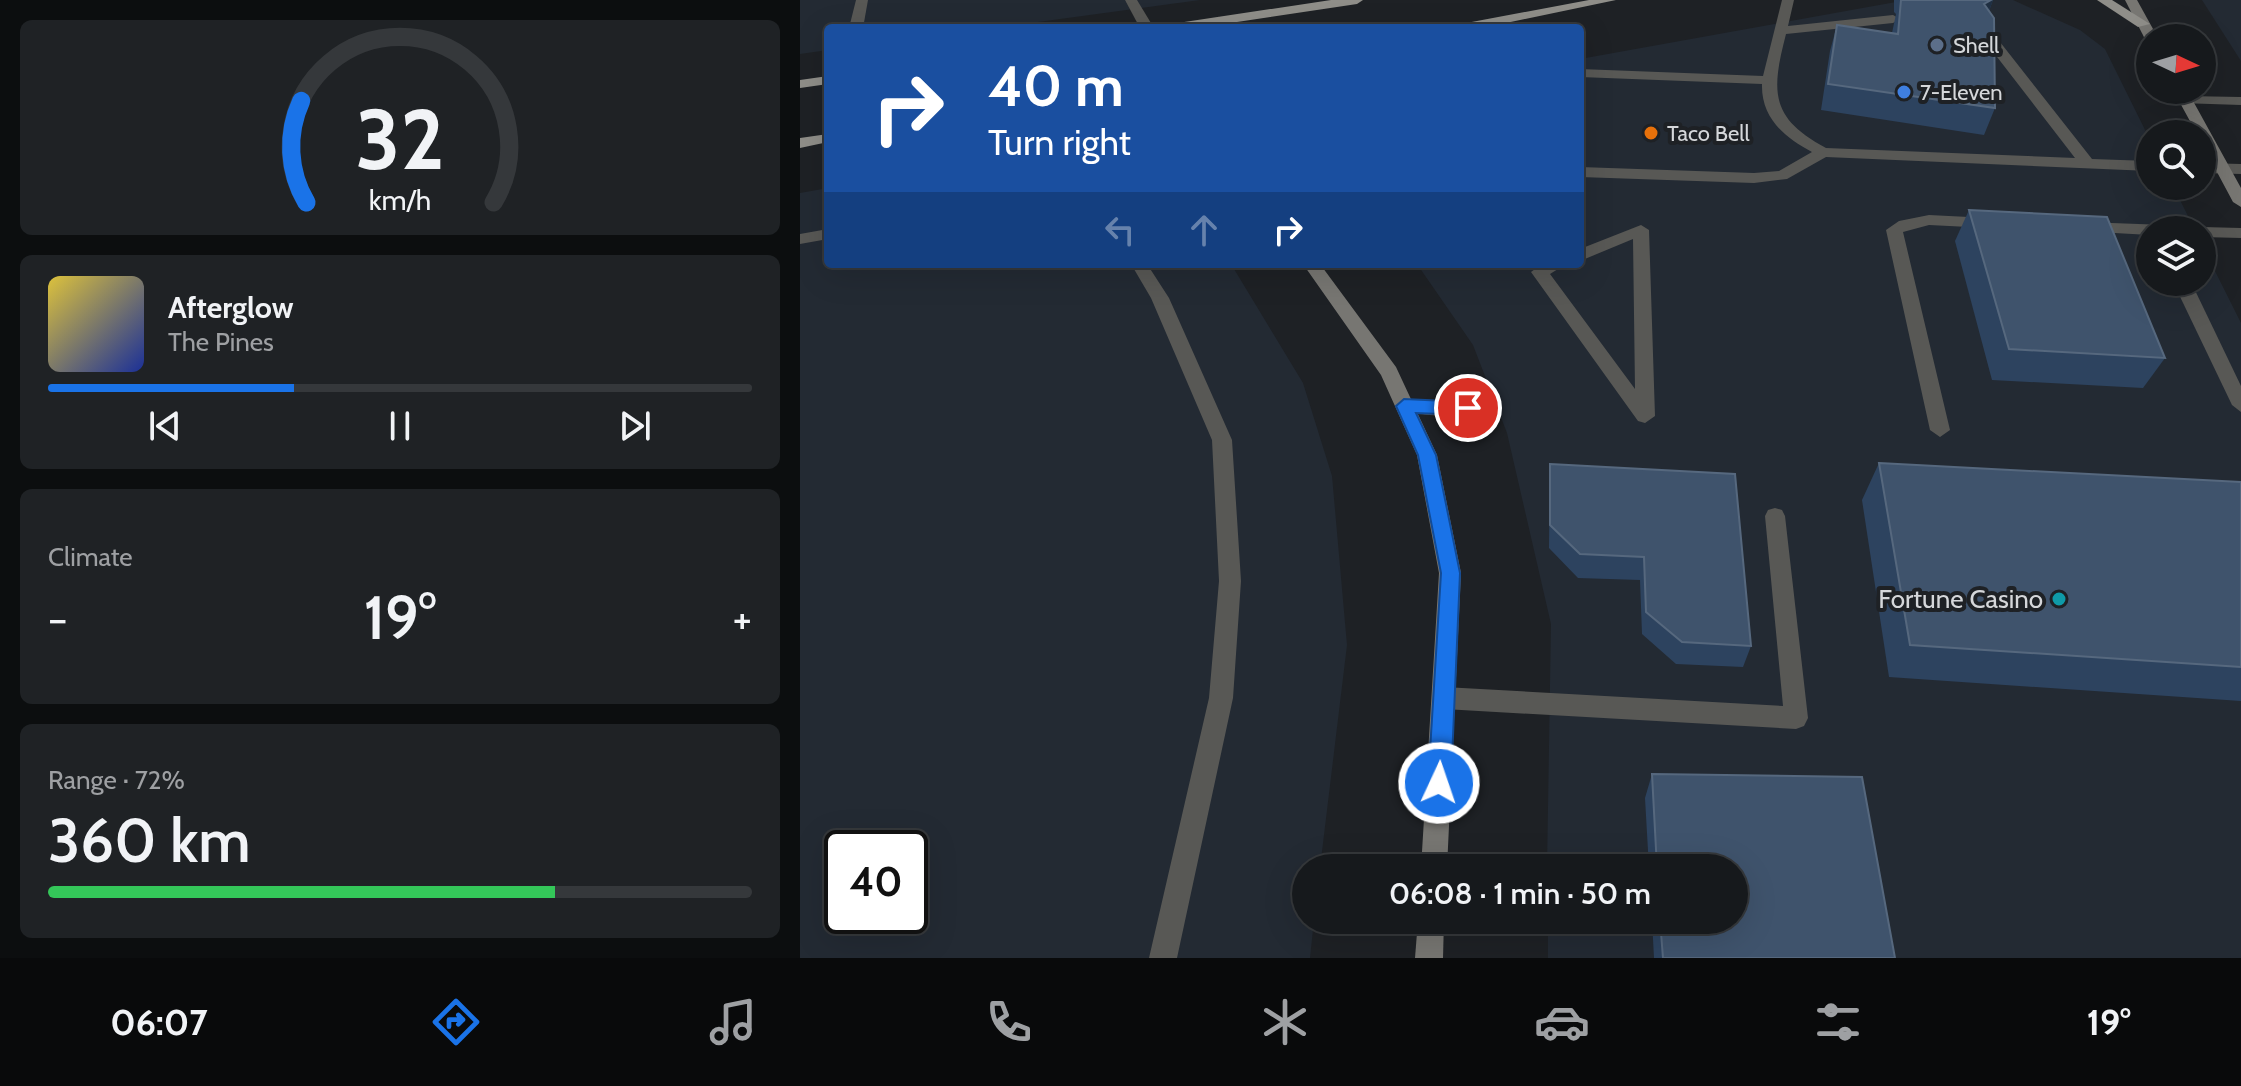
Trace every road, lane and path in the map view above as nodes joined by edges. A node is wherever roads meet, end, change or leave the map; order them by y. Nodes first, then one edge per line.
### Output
1 (862, 0) edge
2 (1131, 0) edge
3 (1357, 0) edge
4 (1610, 0) edge
5 (1788, 0) edge
6 (2103, 0) edge
7 (2131, 0) edge
8 (1893, 19) dead end
9 (857, 24) edge
10 (1145, 24) edge
11 (1198, 24) edge
12 (1482, 24) edge
13 (2143, 24) joint
14 (1781, 31) junction
15 (1984, 31) edge
16 (1584, 73) edge
17 (1770, 80) junction
18 (824, 81) edge
19 (800, 84) edge
20 (2216, 98) edge
21 (2241, 101) edge
22 (2187, 104) edge
23 (824, 139) edge
24 (800, 143) edge
25 (1823, 152) junction
26 (2087, 163) junction
27 (2136, 165) edge
28 (2216, 169) edge
29 (2223, 169) junction
30 (2241, 169) edge
31 (1584, 172) edge
32 (2241, 202) edge
33 (2003, 223) edge
34 (2065, 226) edge
35 (2136, 229) edge
36 (2216, 232) edge
37 (2241, 233) edge
38 (824, 235) edge
39 (800, 239) edge
40 (1584, 253) edge
41 (1141, 268) edge
42 (1314, 268) edge
43 (1548, 268) edge
44 (2189, 296) edge
45 (2241, 405) edge
46 (1404, 406) junction
47 (1468, 408) dead end
48 (1940, 430) dead end
49 (1775, 516) dead end
50 (1444, 698) junction
51 (1435, 854) edge
52 (1430, 934) edge
53 (1163, 958) edge
54 (1429, 958) edge

1 - 9 street
2 - 10 street
3 - 11 main road
4 - 12 main road
5 - 14 street
6 - 13 main road
7 - 13 street
8 - 14 street
14 - 17 street
15 - 26 street
16 - 17 street
17 - 25 street
18 - 19 main road
20 - 21 street
22 - 29 street
23 - 24 main road
25 - 26 street
25 - 31 street
26 - 27 street
28 - 29 street
29 - 30 street
29 - 32 street
33 - 48 street
34 - 35 street
36 - 37 street
38 - 39 street
40 - 43 street
41 - 53 street
42 - 46 street
44 - 45 street
46 - 47 street
46 - 50 street
49 - 50 street
50 - 51 street
52 - 54 street

